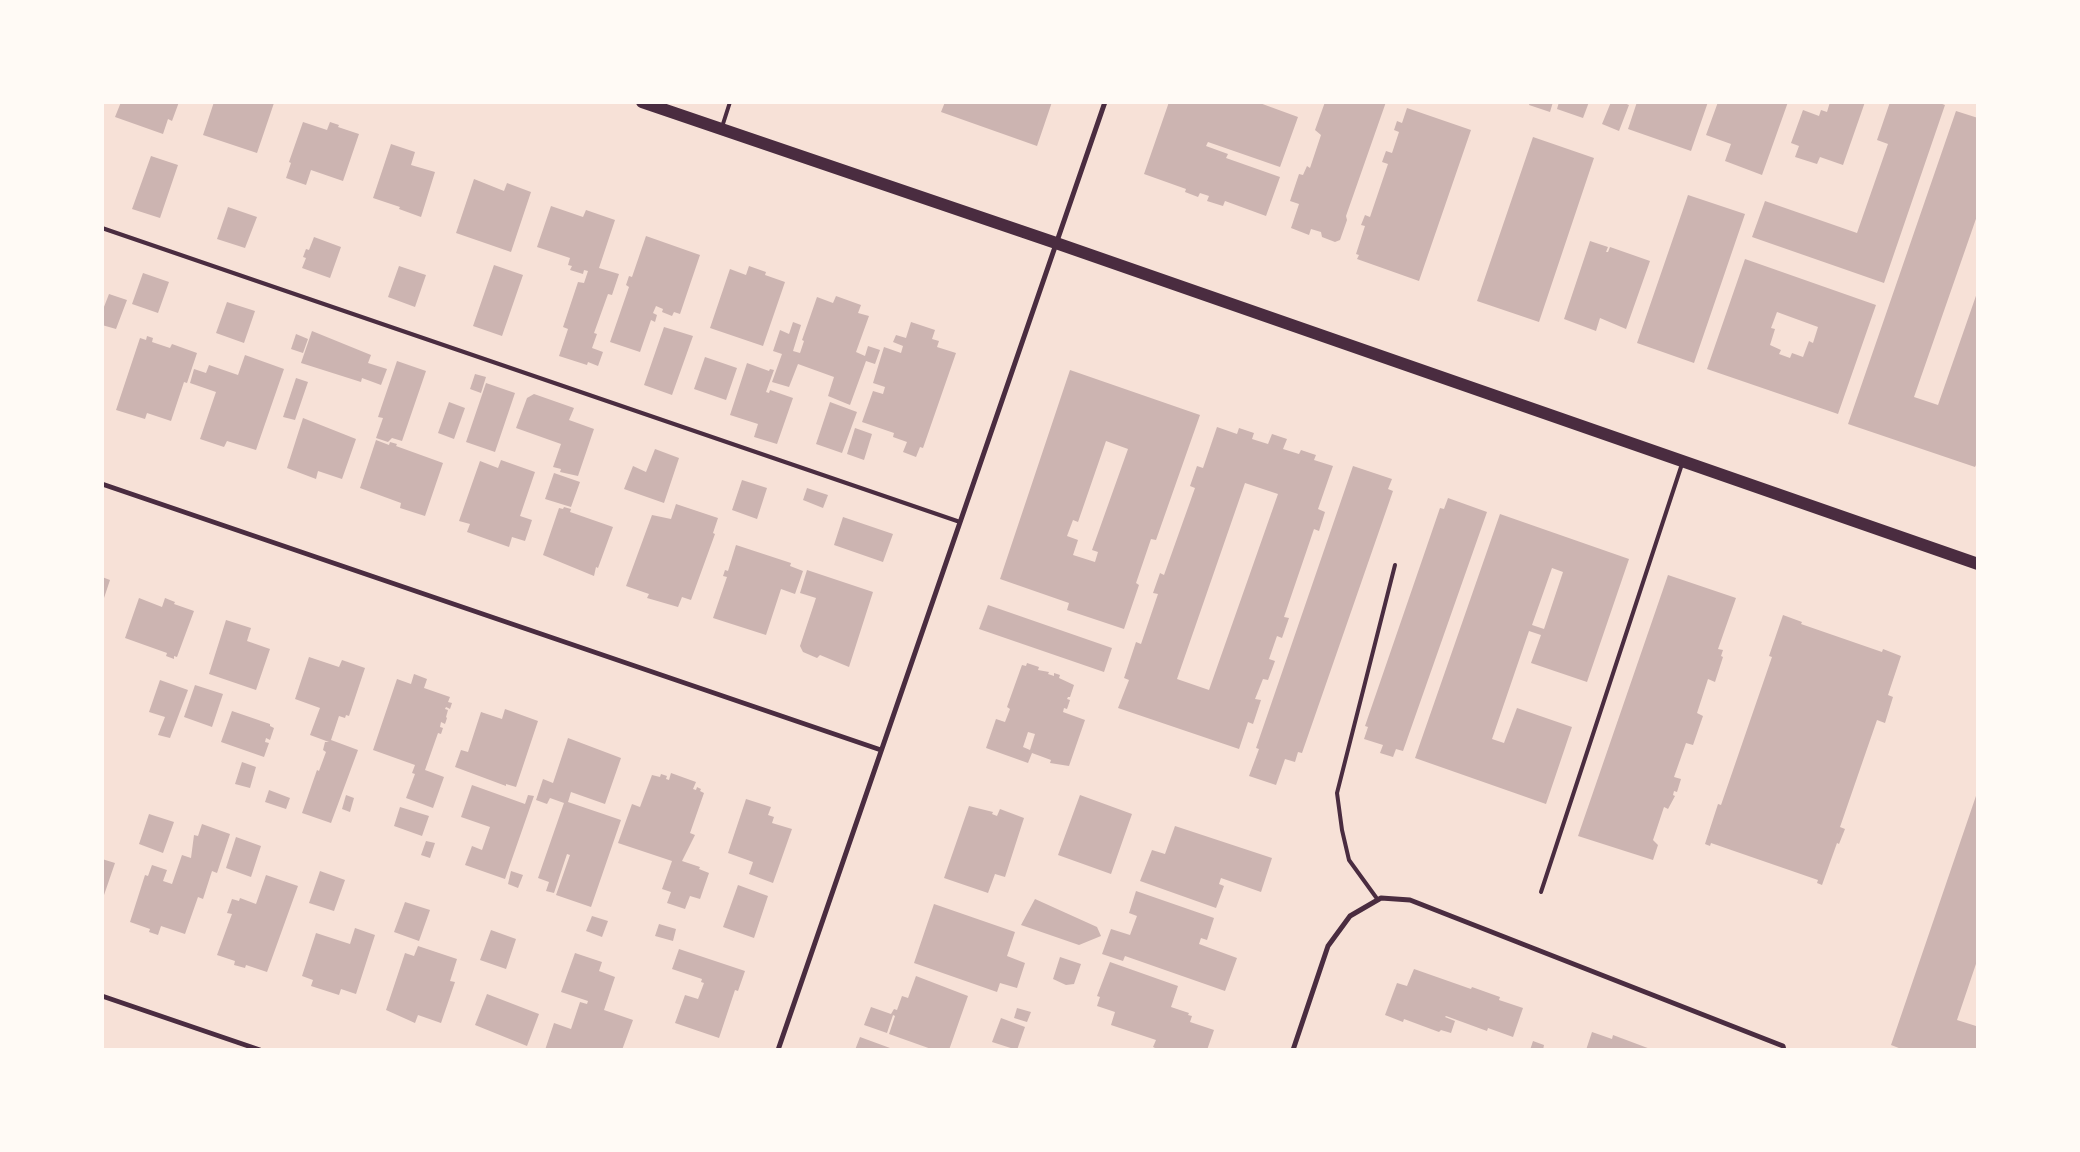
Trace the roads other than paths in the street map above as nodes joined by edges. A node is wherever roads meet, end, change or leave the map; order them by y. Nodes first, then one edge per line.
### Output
1 (642, 102) edge
2 (730, 102) edge
3 (1105, 102) edge
4 (721, 129) junction
5 (102, 228) edge
6 (1056, 242) junction
7 (1683, 462) junction
8 (102, 484) edge
9 (960, 522) junction
10 (1978, 564) edge
11 (1395, 565) dead end
12 (881, 750) junction
13 (1541, 892) dead end
14 (1378, 900) junction
15 (102, 996) edge
16 (1784, 1048) edge
17 (260, 1050) edge
18 (778, 1050) edge
19 (1293, 1050) edge

1 - 4 main road
2 - 4 lane
3 - 6 street
4 - 6 main road
5 - 9 lane
6 - 7 main road
6 - 9 street
7 - 10 main road
7 - 13 lane
8 - 12 street
9 - 12 street
11 - 14 lane
12 - 18 street
14 - 16 street
14 - 19 street
15 - 17 street

